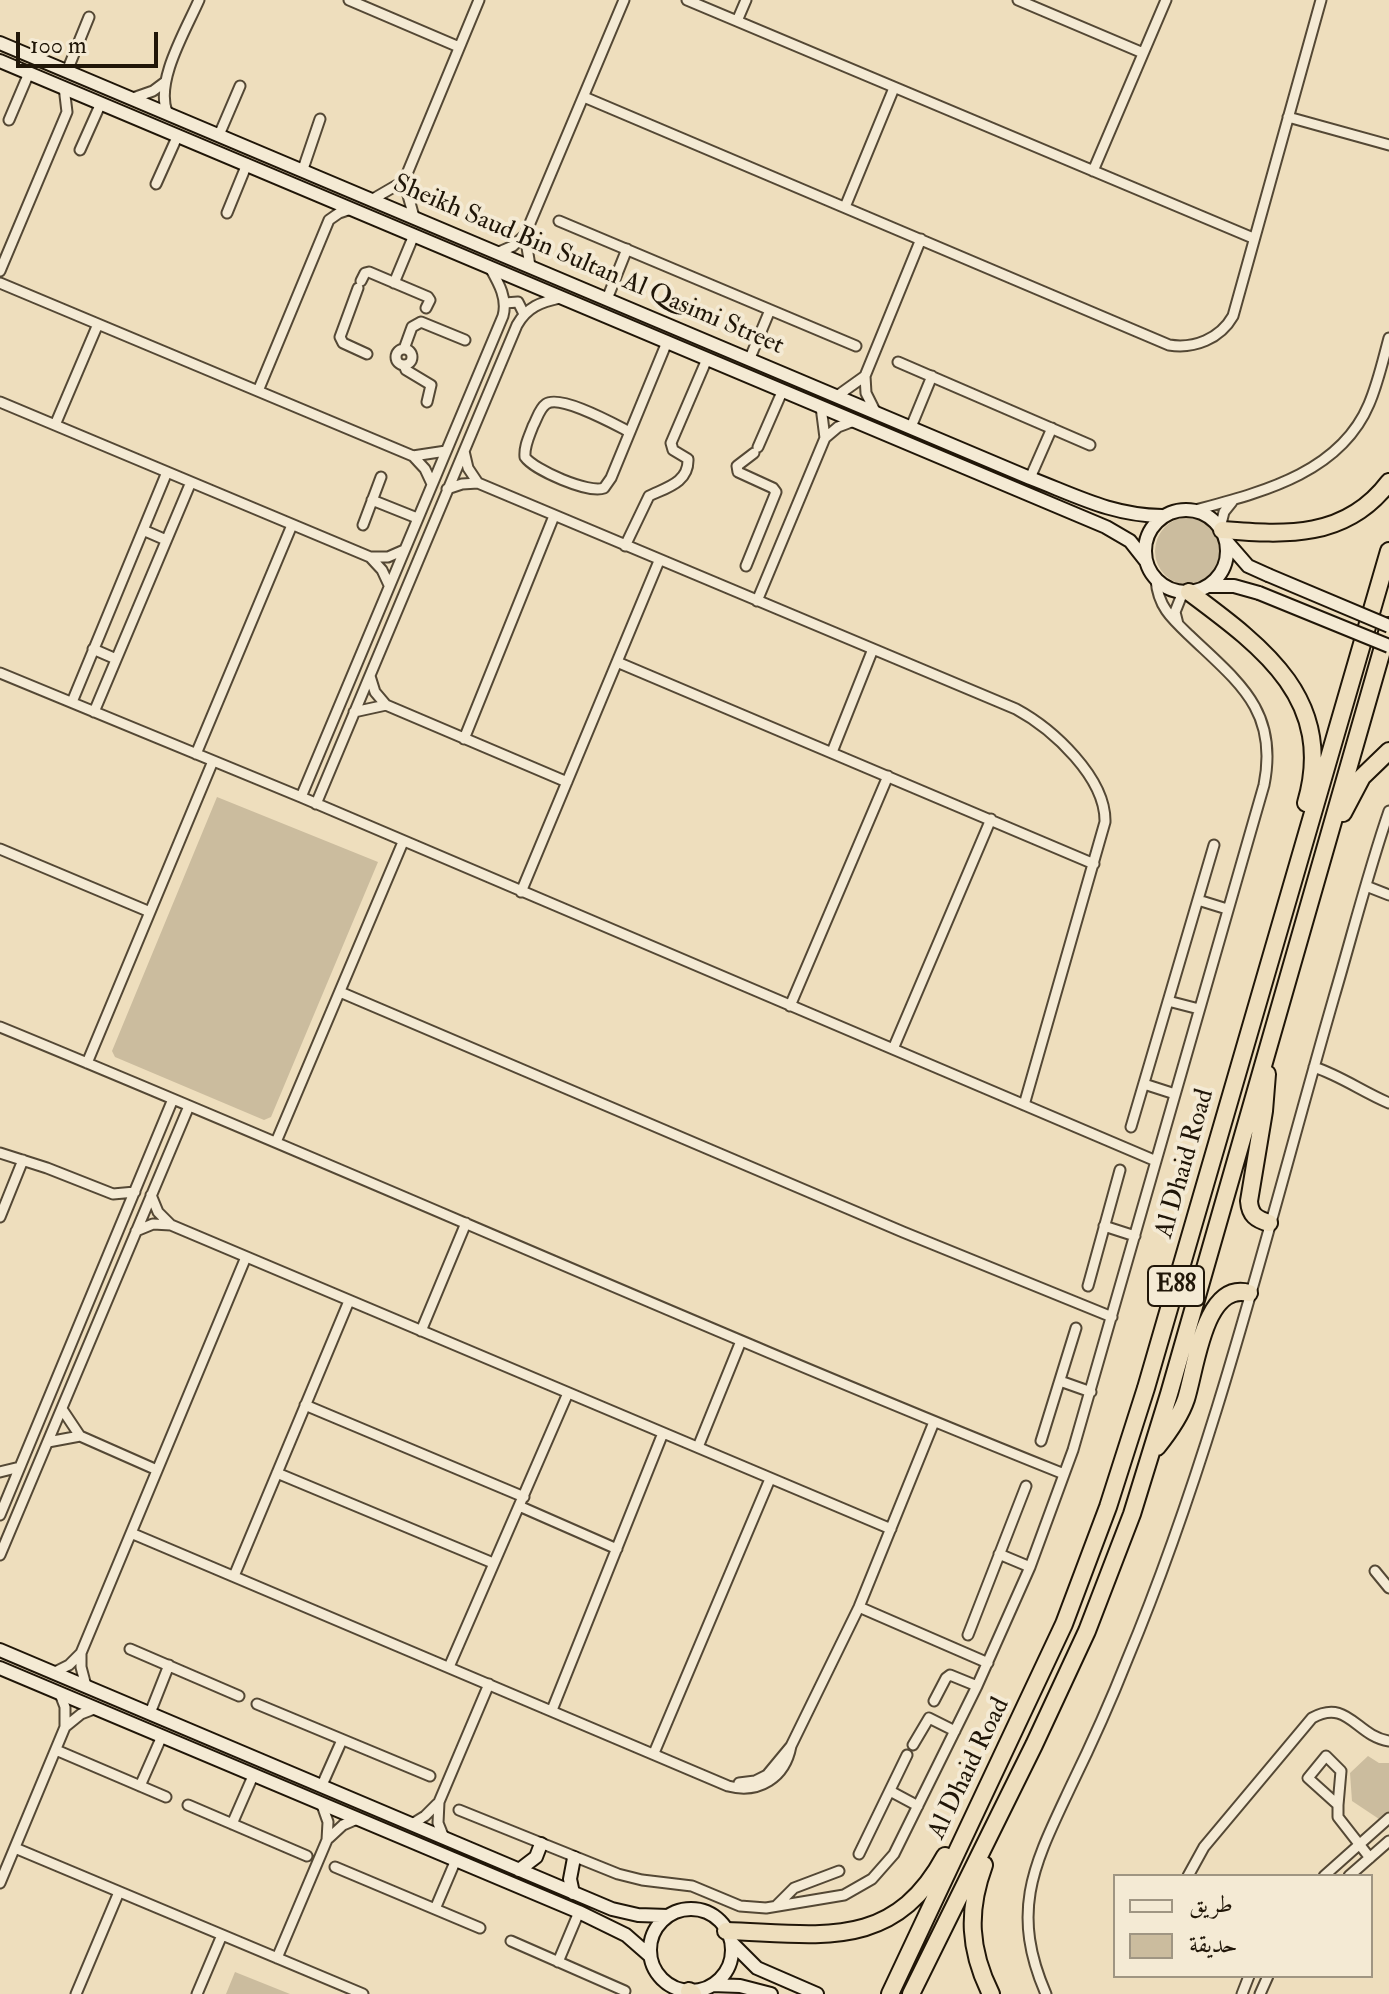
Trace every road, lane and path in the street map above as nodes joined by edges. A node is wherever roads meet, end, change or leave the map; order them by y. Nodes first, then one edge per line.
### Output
1 (199, 0) edge
2 (349, 0) edge
3 (479, 0) edge
4 (624, 0) edge
5 (687, 0) edge
6 (746, 0) edge
7 (1018, 0) edge
8 (1166, 0) edge
9 (1321, 0) edge
10 (1032, 3) edge
11 (89, 17) dead end
12 (737, 21) junction
13 (0, 43) edge
14 (459, 47) junction
15 (1143, 53) junction
16 (0, 61) edge
17 (67, 71) junction
18 (29, 73) junction
19 (165, 82) junction
20 (240, 86) dead end
21 (64, 87) junction
22 (894, 88) junction
23 (584, 97) junction
24 (133, 98) junction
25 (95, 100) junction
26 (67, 112) junction
27 (167, 112) junction
28 (1288, 117) junction
29 (320, 119) dead end
30 (9, 120) dead end
31 (178, 135) junction
32 (219, 135) junction
33 (1389, 145) edge
34 (80, 150) dead end
35 (247, 164) junction
36 (303, 169) junction
37 (1093, 171) junction
38 (404, 181) junction
39 (156, 184) dead end
40 (321, 196) junction
41 (373, 199) junction
42 (845, 207) junction
43 (351, 209) junction
44 (227, 213) dead end
45 (414, 217) junction
46 (329, 220) junction
47 (559, 221) dead end
48 (414, 235) junction
49 (525, 235) junction
50 (1253, 238) junction
51 (921, 239) junction
52 (627, 249) junction
53 (499, 252) junction
54 (489, 266) junction
55 (530, 266) junction
56 (0, 271) edge
57 (0, 283) edge
58 (394, 283) junction
59 (562, 297) junction
60 (607, 299) junction
61 (505, 303) junction
62 (770, 310) junction
63 (524, 314) junction
64 (423, 315) junction
65 (98, 324) junction
66 (1389, 338) edge
67 (465, 340) dead end
68 (667, 342) junction
69 (856, 346) dead end
70 (367, 354) dead end
71 (750, 358) junction
72 (707, 359) junction
73 (898, 362) dead end
74 (865, 376) junction
75 (932, 376) junction
76 (258, 391) junction
77 (782, 392) junction
78 (837, 396) junction
79 (0, 402) edge
80 (427, 402) dead end
81 (821, 407) junction
82 (875, 411) junction
83 (854, 421) junction
84 (55, 425) junction
85 (911, 427) junction
86 (1052, 428) junction
87 (630, 432) junction
88 (825, 438) junction
89 (1090, 445) dead end
90 (464, 450) junction
91 (446, 451) junction
92 (413, 456) junction
93 (167, 472) junction
94 (381, 477) dead end
95 (1030, 478) junction
96 (191, 482) junction
97 (1389, 482) edge
98 (478, 483) junction
99 (432, 484) junction
100 (447, 489) junction
101 (372, 500) junction
102 (1234, 500) junction
103 (1196, 510) junction
104 (554, 516) junction
105 (1162, 516) junction
106 (417, 518) junction
107 (292, 525) junction
108 (363, 525) dead end
109 (143, 530) junction
110 (1223, 533) junction
111 (166, 540) junction
112 (625, 546) junction
113 (404, 550) junction
114 (1389, 551) edge
115 (370, 557) junction
116 (1145, 560) junction
117 (659, 561) junction
118 (746, 566) dead end
119 (1156, 580) junction
120 (389, 585) junction
121 (1207, 586) junction
122 (1186, 592) junction
123 (757, 601) junction
124 (1389, 626) edge
125 (1181, 627) junction
126 (1389, 646) edge
127 (93, 649) junction
128 (873, 649) junction
129 (116, 659) junction
130 (617, 662) junction
131 (0, 673) edge
132 (370, 676) junction
133 (72, 702) junction
134 (386, 705) junction
135 (94, 712) junction
136 (354, 712) junction
137 (464, 739) junction
138 (1389, 751) edge
139 (832, 752) junction
140 (196, 754) junction
141 (213, 761) junction
142 (888, 776) junction
143 (567, 782) junction
144 (301, 797) junction
145 (316, 804) junction
146 (1389, 811) edge
147 (991, 819) junction
148 (403, 842) junction
149 (1214, 845) dead end
150 (0, 849) edge
151 (1094, 864) junction
152 (1366, 886) junction
153 (521, 892) junction
154 (1389, 895) edge
155 (1198, 900) junction
156 (1227, 909) junction
157 (150, 912) junction
158 (340, 992) junction
159 (1168, 1001) junction
160 (790, 1006) junction
161 (1199, 1009) junction
162 (1252, 1020) junction
163 (0, 1027) edge
164 (1273, 1027) junction
165 (893, 1049) junction
166 (1266, 1054) junction
167 (87, 1063) junction
168 (1314, 1067) junction
169 (1144, 1084) junction
170 (1175, 1094) junction
171 (173, 1099) junction
172 (1389, 1103) edge
173 (1024, 1105) junction
174 (189, 1106) junction
175 (1131, 1127) dead end
176 (276, 1142) junction
177 (0, 1153) edge
178 (23, 1160) junction
179 (1156, 1161) junction
180 (1120, 1170) dead end
181 (135, 1192) junction
182 (113, 1194) junction
183 (151, 1195) junction
184 (126, 1212) junction
185 (0, 1217) edge
186 (466, 1223) junction
187 (1269, 1223) junction
188 (171, 1225) junction
189 (1104, 1226) junction
190 (136, 1231) junction
191 (1135, 1236) junction
192 (246, 1257) junction
193 (1088, 1286) dead end
194 (1249, 1293) junction
195 (349, 1301) junction
196 (1112, 1317) junction
197 (1076, 1328) dead end
198 (421, 1331) junction
199 (741, 1341) junction
200 (1060, 1381) junction
201 (1091, 1392) junction
202 (568, 1393) junction
203 (305, 1405) junction
204 (62, 1409) junction
205 (934, 1422) junction
206 (663, 1433) junction
207 (80, 1436) junction
208 (1041, 1441) dead end
209 (48, 1442) junction
210 (698, 1447) junction
211 (1151, 1454) junction
212 (20, 1467) junction
213 (157, 1470) junction
214 (0, 1472) edge
215 (277, 1473) junction
216 (1064, 1474) junction
217 (770, 1479) junction
218 (1026, 1486) dead end
219 (0, 1488) edge
220 (6, 1500) junction
221 (521, 1502) junction
222 (0, 1515) edge
223 (891, 1529) junction
224 (131, 1533) junction
225 (617, 1549) junction
226 (999, 1554) junction
227 (0, 1555) edge
228 (493, 1563) junction
229 (1030, 1567) junction
230 (1375, 1571) dead end
231 (234, 1576) junction
232 (1389, 1588) edge
233 (859, 1607) junction
234 (968, 1635) dead end
235 (130, 1649) dead end
236 (0, 1650) edge
237 (81, 1653) junction
238 (988, 1663) junction
239 (169, 1665) junction
240 (449, 1667) junction
241 (0, 1668) edge
242 (53, 1673) junction
243 (489, 1684) junction
244 (86, 1686) junction
245 (977, 1686) junction
246 (60, 1694) junction
247 (239, 1696) dead end
248 (934, 1701) dead end
249 (257, 1704) dead end
250 (94, 1709) junction
251 (552, 1710) junction
252 (150, 1713) junction
253 (65, 1727) junction
254 (955, 1731) junction
255 (162, 1736) junction
256 (213, 1739) junction
257 (342, 1740) junction
258 (1389, 1741) edge
259 (913, 1745) dead end
260 (56, 1750) junction
261 (654, 1753) junction
262 (907, 1755) dead end
263 (253, 1776) junction
264 (430, 1776) dead end
265 (322, 1785) junction
266 (140, 1786) junction
267 (890, 1791) junction
268 (985, 1794) junction
269 (166, 1797) dead end
270 (1006, 1801) junction
271 (439, 1802) junction
272 (188, 1805) dead end
273 (322, 1805) junction
274 (1338, 1805) junction
275 (918, 1806) junction
276 (459, 1810) dead end
277 (1389, 1818) edge
278 (357, 1819) junction
279 (232, 1824) junction
280 (412, 1824) junction
281 (444, 1838) junction
282 (327, 1840) junction
283 (1389, 1841) edge
284 (541, 1844) junction
285 (1359, 1844) junction
286 (15, 1848) junction
287 (859, 1854) dead end
288 (307, 1856) dead end
289 (574, 1858) junction
290 (1370, 1858) junction
291 (455, 1862) junction
292 (335, 1867) dead end
293 (519, 1870) junction
294 (839, 1871) dead end
295 (1189, 1874) edge
296 (1326, 1874) edge
297 (1351, 1874) edge
298 (0, 1883) edge
299 (119, 1892) junction
300 (573, 1893) junction
301 (776, 1906) junction
302 (435, 1909) junction
303 (579, 1912) junction
304 (668, 1916) junction
305 (480, 1928) dead end
306 (222, 1935) junction
307 (728, 1936) junction
308 (511, 1941) dead end
309 (650, 1956) junction
310 (277, 1958) junction
311 (558, 1962) junction
312 (712, 1985) junction
313 (625, 1991) dead end
314 (685, 1992) edge
315 (76, 1994) edge
316 (197, 1994) edge
317 (363, 1994) edge
318 (771, 1994) edge
319 (817, 1994) edge
320 (890, 1994) edge
321 (911, 1994) edge
322 (991, 1994) edge
323 (1046, 1994) edge

1 - 19 street
2 - 14 street
3 - 14 street
4 - 23 street
5 - 12 street
6 - 12 street
7 - 10 street
8 - 15 street
9 - 28 street
10 - 15 street
11 - 17 street
12 - 22 street
13 - 17 main road, Sheikh Saud Bin Sultan Al Qasimi Street
14 - 38 street
15 - 37 street
16 - 18 main road, Sheikh Saud Bin Sultan Al Qasimi Street
17 - 24 main road, Sheikh Saud Bin Sultan Al Qasimi Street
18 - 21 main road, Sheikh Saud Bin Sultan Al Qasimi Street
18 - 30 street
19 - 24 street
19 - 27 street
20 - 32 street
21 - 25 main road, Sheikh Saud Bin Sultan Al Qasimi Street
21 - 26 street
22 - 37 street
22 - 42 street
23 - 42 street
23 - 49 street
24 - 27 main road, Sheikh Saud Bin Sultan Al Qasimi Street
25 - 26 street
25 - 31 main road, Sheikh Saud Bin Sultan Al Qasimi Street
25 - 34 street
26 - 56 street
27 - 32 main road, Sheikh Saud Bin Sultan Al Qasimi Street
28 - 33 street
28 - 50 street
29 - 36 street
31 - 35 main road, Sheikh Saud Bin Sultan Al Qasimi Street
31 - 39 street
32 - 36 main road, Sheikh Saud Bin Sultan Al Qasimi Street
35 - 40 main road, Sheikh Saud Bin Sultan Al Qasimi Street
35 - 44 street
36 - 41 main road, Sheikh Saud Bin Sultan Al Qasimi Street
37 - 50 street
38 - 41 street
38 - 45 street
40 - 43 main road, Sheikh Saud Bin Sultan Al Qasimi Street
40 - 46 street
41 - 45 main road, Sheikh Saud Bin Sultan Al Qasimi Street
42 - 51 street
43 - 46 street
43 - 48 main road, Sheikh Saud Bin Sultan Al Qasimi Street
45 - 53 main road, Sheikh Saud Bin Sultan Al Qasimi Street
46 - 76 street
47 - 52 street
48 - 54 main road, Sheikh Saud Bin Sultan Al Qasimi Street
48 - 58 street
49 - 53 street
49 - 55 street
50 - 51 street
51 - 74 street
52 - 60 street
52 - 62 street
53 - 55 main road, Sheikh Saud Bin Sultan Al Qasimi Street
54 - 59 main road, Sheikh Saud Bin Sultan Al Qasimi Street
54 - 61 street
55 - 60 main road, Sheikh Saud Bin Sultan Al Qasimi Street
57 - 65 street
58 - 64 street
58 - 70 street
59 - 63 street
59 - 68 main road, Sheikh Saud Bin Sultan Al Qasimi Street
60 - 71 main road, Sheikh Saud Bin Sultan Al Qasimi Street
61 - 63 street
61 - 91 street
62 - 69 street
62 - 71 street
63 - 90 street
64 - 67 street
64 - 80 street
65 - 76 street
65 - 84 street
66 - 102 street
68 - 72 main road, Sheikh Saud Bin Sultan Al Qasimi Street
68 - 87 street
71 - 78 main road, Sheikh Saud Bin Sultan Al Qasimi Street
72 - 77 main road, Sheikh Saud Bin Sultan Al Qasimi Street
72 - 112 street
73 - 75 street
74 - 78 street
74 - 82 street
75 - 85 street
75 - 86 street
76 - 92 street
77 - 81 main road, Sheikh Saud Bin Sultan Al Qasimi Street
77 - 118 street
78 - 82 main road, Sheikh Saud Bin Sultan Al Qasimi Street
79 - 84 street
81 - 83 main road, Sheikh Saud Bin Sultan Al Qasimi Street
81 - 88 street
82 - 83 main road
82 - 85 main road, Sheikh Saud Bin Sultan Al Qasimi Street
83 - 88 street
83 - 116 main road, Sheikh Saud Bin Sultan Al Qasimi Street
84 - 93 street
85 - 95 main road, Sheikh Saud Bin Sultan Al Qasimi Street
86 - 89 street
86 - 95 street
87 - 87 street
88 - 123 street
90 - 98 street
90 - 100 street
91 - 92 street
91 - 99 street
92 - 99 street
93 - 96 street
93 - 109 street
94 - 101 street
95 - 105 main road, Sheikh Saud Bin Sultan Al Qasimi Street
96 - 107 street
96 - 111 street
97 - 110 highway
98 - 100 street
98 - 104 street
99 - 106 street
100 - 132 street
101 - 106 street
101 - 108 street
102 - 103 street
102 - 110 street
103 - 105 main road
103 - 110 main road
104 - 112 street
104 - 137 street
105 - 116 main road
106 - 113 street
107 - 115 street
107 - 140 street
109 - 111 street
109 - 127 street
110 - 121 main road
110 - 124 main road, bridge
111 - 129 street
112 - 117 street
113 - 115 street
113 - 120 street
114 - 162 highway, Al Dhaid Road / E88
115 - 120 street
116 - 119 main road
117 - 123 street
117 - 130 street
119 - 122 main road
119 - 125 street
120 - 144 street
121 - 122 main road
121 - 126 main road, bridge
122 - 125 street
122 - 162 highway
123 - 128 street
124 - 164 highway, Al Dhaid Road / E88
125 - 156 street
127 - 129 street
127 - 133 street
128 - 139 street
128 - 151 street
129 - 135 street
130 - 139 street
130 - 143 street
131 - 133 street
132 - 134 street
132 - 136 street
133 - 135 street
134 - 136 street
134 - 137 street
135 - 140 street
136 - 145 street
137 - 143 street
138 - 164 highway
139 - 142 street
140 - 141 street
141 - 144 street
141 - 157 street
142 - 147 street
142 - 160 street
143 - 153 street
144 - 145 street
145 - 148 street
146 - 152 street
147 - 151 street
147 - 165 street
148 - 153 street
148 - 158 street
149 - 155 street
150 - 157 street
151 - 173 street
152 - 154 street
152 - 168 street
153 - 160 street
155 - 156 street
155 - 159 street
156 - 161 street
157 - 167 street
158 - 176 street
158 - 196 street
159 - 161 street
159 - 169 street
160 - 165 street
161 - 170 street
162 - 268 highway, Al Dhaid Road / E88
163 - 167 street
164 - 166 highway, Al Dhaid Road / E88
165 - 173 street
166 - 187 highway
166 - 211 highway, Al Dhaid Road / E88
167 - 171 street
168 - 172 street
168 - 187 street
169 - 170 street
169 - 175 street
170 - 179 street
171 - 174 street
171 - 181 street
173 - 179 street
174 - 176 street
174 - 183 street
176 - 186 street
177 - 178 street
178 - 182 street
178 - 185 street
179 - 191 street
180 - 189 street
181 - 182 street
181 - 184 street
182 - 184 street
183 - 188 street
183 - 190 street
184 - 212 street
186 - 198 street
186 - 199 street
187 - 194 street
188 - 190 street
188 - 192 street
189 - 191 street
189 - 193 street
190 - 204 street
191 - 196 street
192 - 195 street
192 - 213 street
194 - 211 highway
194 - 323 street
195 - 198 street
195 - 203 street
196 - 201 street
197 - 200 street
198 - 202 street
199 - 205 street
199 - 210 street
200 - 201 street
200 - 208 street
201 - 216 street
202 - 206 street
202 - 221 street
203 - 215 street
203 - 221 street
204 - 207 street
204 - 209 street
205 - 216 street
205 - 223 street
206 - 210 street
206 - 225 street
207 - 209 street
207 - 213 street
209 - 227 street
210 - 217 street
211 - 270 highway, Al Dhaid Road / E88
212 - 214 street
212 - 220 street
213 - 224 street
215 - 228 street
215 - 231 street
216 - 229 street
217 - 223 street
217 - 261 street
218 - 226 street
219 - 220 street
220 - 222 street
221 - 225 street
221 - 228 street
223 - 233 street
224 - 231 street
224 - 237 street
225 - 251 street
226 - 229 street
226 - 234 street
228 - 240 street
229 - 238 street
230 - 232 street
231 - 240 street
233 - 238 street
233 - 261 street
235 - 239 street
236 - 242 main road
237 - 242 street
237 - 244 street
238 - 245 street
239 - 247 street
239 - 252 street
240 - 243 street
241 - 246 main road
242 - 244 main road
243 - 251 street
243 - 271 street
244 - 252 main road
245 - 248 street
245 - 254 street
246 - 250 main road
246 - 253 street
249 - 257 street
250 - 253 street
250 - 255 main road
251 - 261 street
252 - 256 main road
253 - 260 street
254 - 259 street
254 - 275 street
255 - 256 main road
255 - 263 main road
255 - 266 street
256 - 265 main road
257 - 264 street
257 - 265 street
258 - 295 street
260 - 266 street
260 - 286 street
262 - 267 street
263 - 273 main road
263 - 279 street
265 - 280 main road
266 - 269 street
267 - 275 street
267 - 287 street
268 - 307 highway
268 - 320 highway, Al Dhaid Road / E88
270 - 321 highway, Al Dhaid Road / E88
270 - 322 highway
271 - 280 street
271 - 281 street
272 - 279 street
273 - 278 main road
273 - 282 street
274 - 274 street
274 - 285 street
275 - 301 street
276 - 284 street
277 - 285 street
278 - 282 street
278 - 291 main road
279 - 288 street
280 - 281 main road
281 - 293 main road
282 - 310 street
283 - 290 street
284 - 289 street
284 - 293 main road
285 - 290 street
285 - 296 street
286 - 298 street
286 - 299 street
289 - 300 main road
289 - 301 street
290 - 297 street
291 - 302 street
291 - 303 main road
292 - 302 street
293 - 300 main road
294 - 301 street
299 - 306 street
299 - 315 street
300 - 304 main road
302 - 305 street
303 - 309 main road
303 - 311 street
304 - 307 main road
304 - 309 main road
306 - 310 street
306 - 316 street
307 - 312 main road
307 - 319 main road
308 - 311 street
309 - 314 main road
310 - 317 street
311 - 313 street
312 - 314 main road
312 - 318 main road

